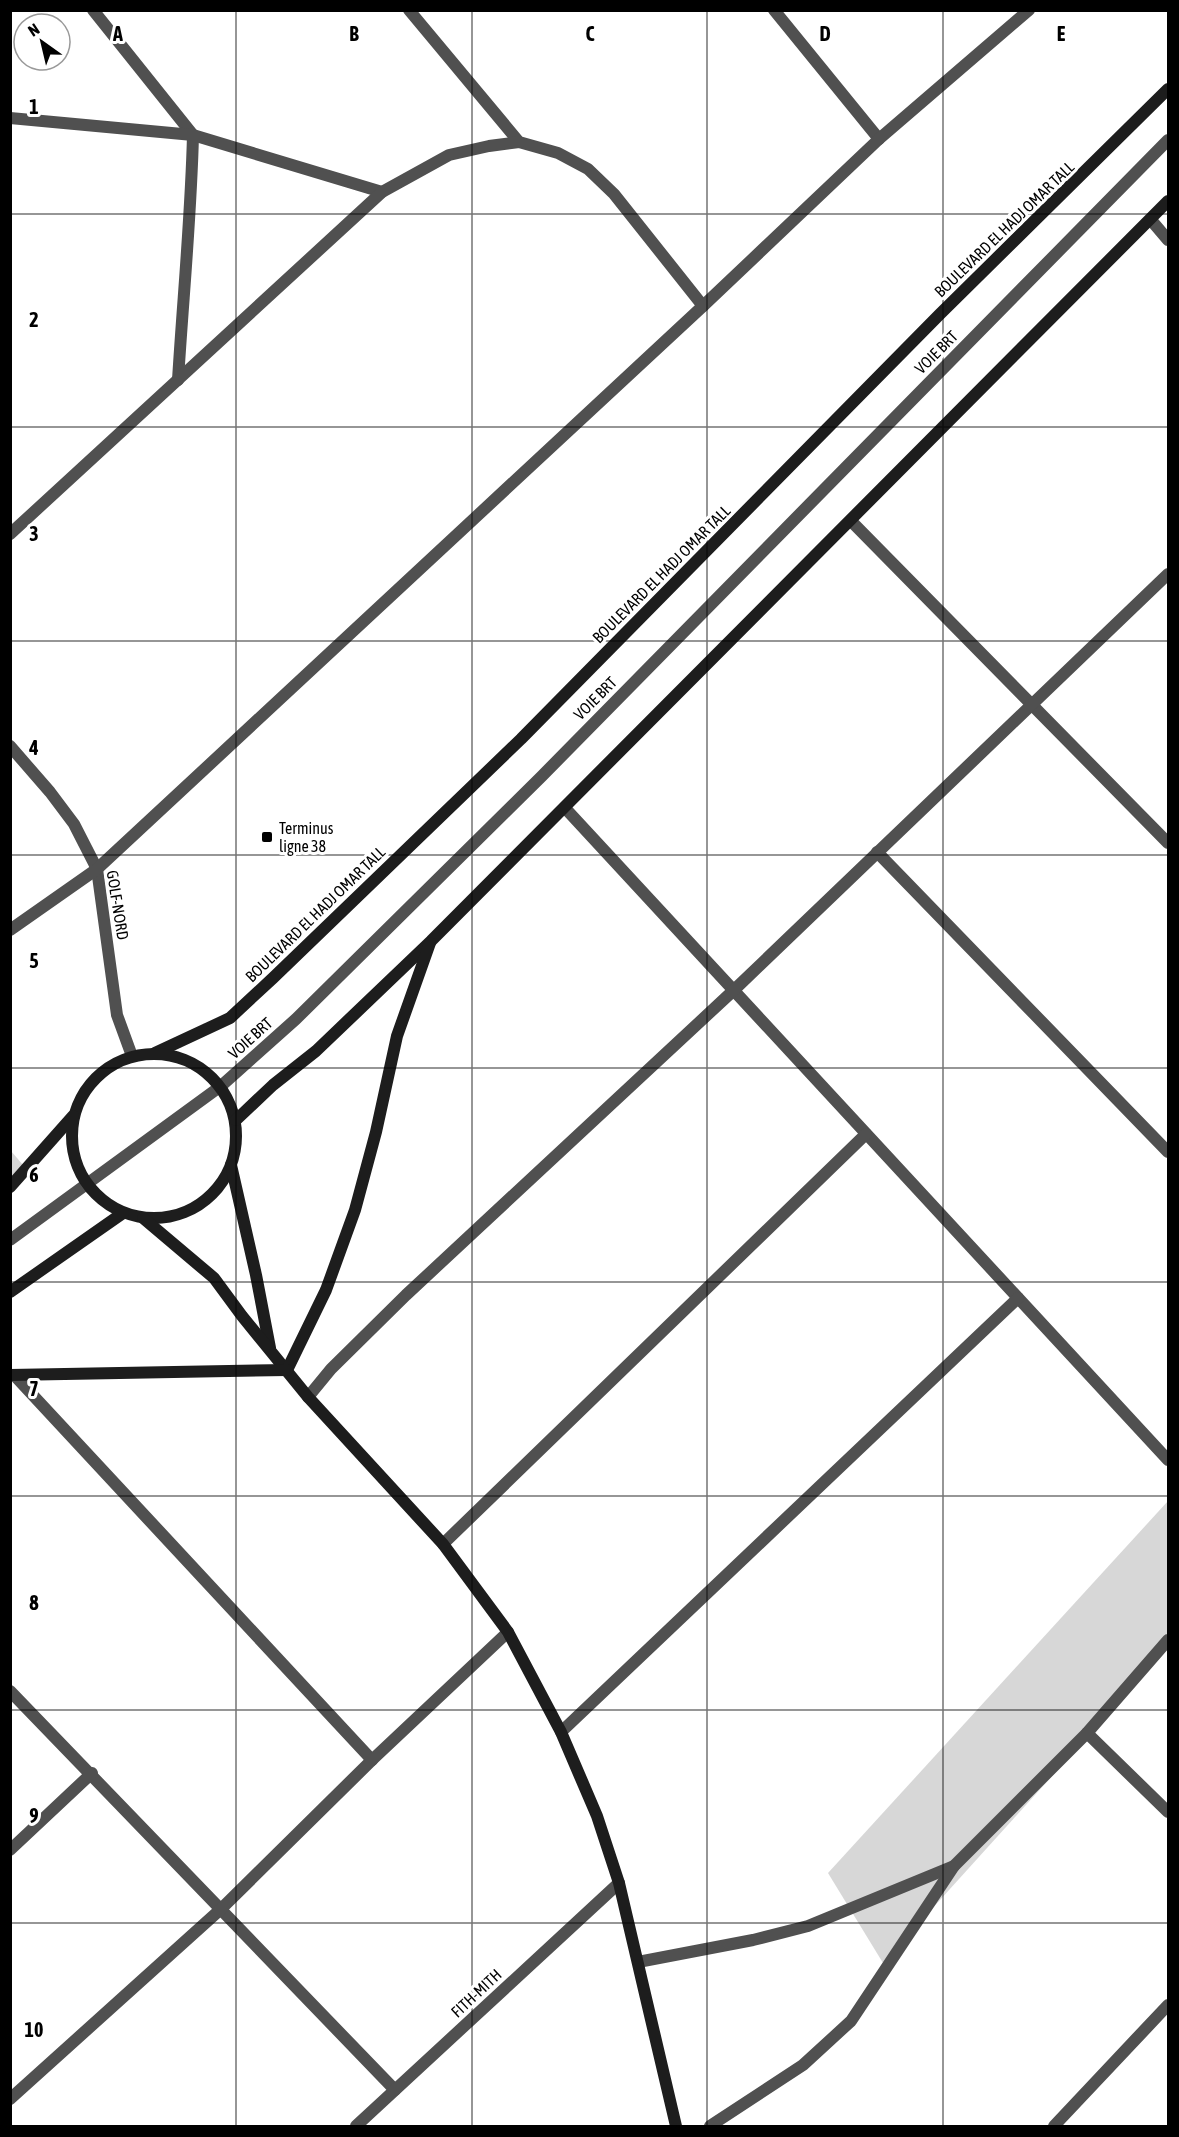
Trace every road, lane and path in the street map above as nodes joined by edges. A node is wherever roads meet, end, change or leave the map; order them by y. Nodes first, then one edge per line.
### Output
1 (93, 10) edge
2 (409, 10) edge
3 (774, 10) edge
4 (1029, 10) edge
5 (1168, 88) edge
6 (10, 118) edge
7 (193, 135) junction
8 (879, 139) junction
9 (1168, 140) edge
10 (519, 142) junction
11 (382, 192) junction
12 (1168, 201) edge
13 (1151, 220) junction
14 (1168, 240) edge
15 (703, 306) junction
16 (178, 380) junction
17 (851, 521) junction
18 (10, 534) edge
19 (1168, 574) edge
20 (1032, 704) junction
21 (10, 746) edge
22 (565, 807) junction
23 (1168, 843) edge
24 (877, 852) junction
25 (97, 869) junction
26 (10, 930) edge
27 (431, 941) junction
28 (734, 990) junction
29 (155, 1053) junction
30 (132, 1056) junction
31 (221, 1086) junction
32 (74, 1115) junction
33 (236, 1120) junction
34 (866, 1134) junction
35 (1168, 1152) edge
36 (231, 1165) junction
37 (87, 1185) junction
38 (10, 1187) edge
39 (123, 1213) junction
40 (143, 1218) junction
41 (10, 1240) edge
42 (10, 1292) edge
43 (1018, 1298) junction
44 (270, 1350) junction
45 (287, 1370) junction
46 (13, 1376) edge
47 (308, 1397) junction
48 (1168, 1460) edge
49 (443, 1544) junction
50 (508, 1632) junction
51 (1168, 1640) edge
52 (10, 1691) edge
53 (561, 1732) junction
54 (1087, 1733) junction
55 (372, 1760) junction
56 (92, 1773) junction
57 (1168, 1812) edge
58 (10, 1850) edge
59 (954, 1866) junction
60 (619, 1883) junction
61 (222, 1908) junction
62 (638, 1962) junction
63 (1168, 2005) edge
64 (395, 2090) junction
65 (10, 2099) edge
66 (356, 2127) edge
67 (676, 2127) edge
68 (710, 2127) edge
69 (1054, 2127) edge

1 - 7 street
2 - 10 street
3 - 8 street
4 - 8 street
5 - 29 main road, BOULEVARD EL HADJ OMAR TALL
6 - 7 street
7 - 11 street
7 - 16 street
8 - 15 street
9 - 31 street, VOIE BRT
10 - 11 street
10 - 15 street
11 - 16 street
12 - 13 main road
13 - 14 street
13 - 17 main road
15 - 25 street
16 - 18 street
17 - 20 street
17 - 22 main road
19 - 20 street
20 - 23 street
20 - 24 street
21 - 25 street, GOLF-NORD
22 - 27 main road
22 - 28 street
24 - 28 street
24 - 35 street
25 - 26 street
25 - 30 street, GOLF-NORD
27 - 33 main road
27 - 45 main road
28 - 34 street
28 - 47 street
29 - 30 main road, BOULEVARD EL HADJ OMAR TALL
29 - 31 main road, BOULEVARD EL HADJ OMAR TALL
30 - 32 main road, BOULEVARD EL HADJ OMAR TALL
31 - 33 main road, BOULEVARD EL HADJ OMAR TALL
31 - 37 street, VOIE BRT
32 - 37 main road, BOULEVARD EL HADJ OMAR TALL
32 - 38 main road, BOULEVARD EL HADJ OMAR TALL
33 - 36 main road, BOULEVARD EL HADJ OMAR TALL
34 - 43 street
34 - 49 street
36 - 40 main road, BOULEVARD EL HADJ OMAR TALL
36 - 44 main road
37 - 39 main road, BOULEVARD EL HADJ OMAR TALL
37 - 41 street, VOIE BRT
39 - 40 main road, BOULEVARD EL HADJ OMAR TALL
39 - 42 main road
40 - 44 main road
43 - 48 street
43 - 53 street
44 - 45 main road
45 - 46 main road
45 - 47 main road
46 - 55 street
47 - 49 main road
49 - 50 main road
50 - 53 main road
50 - 55 street
51 - 54 street
52 - 56 street
53 - 60 main road
54 - 57 street
54 - 59 street
55 - 61 street
56 - 58 street
56 - 61 street
59 - 62 street
59 - 68 street
60 - 62 main road
60 - 64 street, FITH-MITH
61 - 64 street
61 - 65 street
62 - 67 main road
63 - 69 street
64 - 66 street, FITH-MITH

